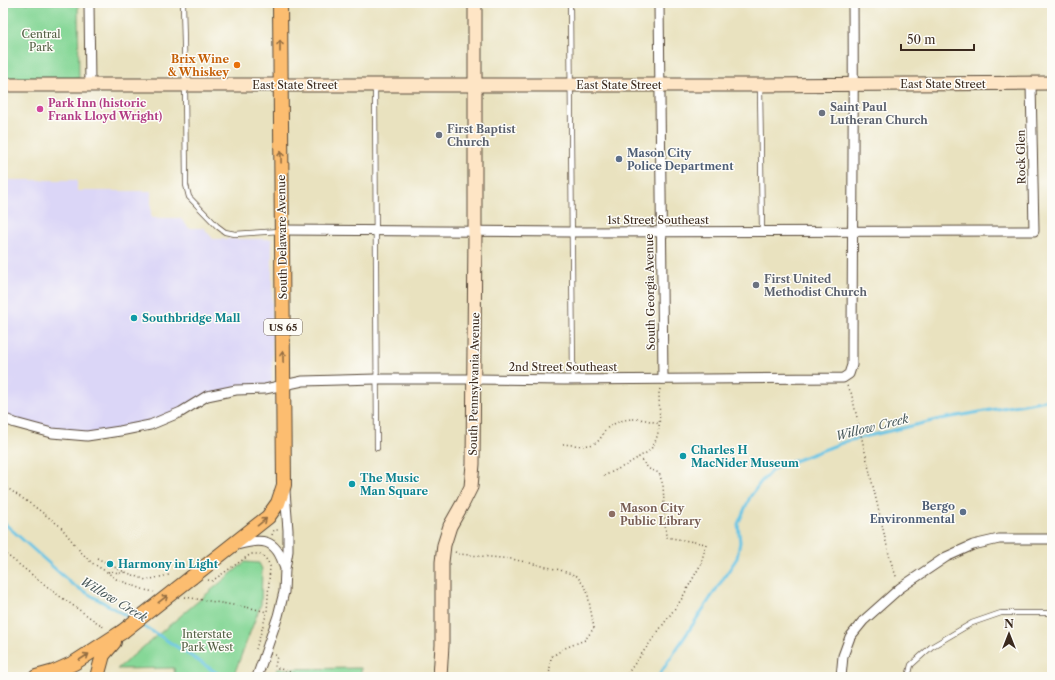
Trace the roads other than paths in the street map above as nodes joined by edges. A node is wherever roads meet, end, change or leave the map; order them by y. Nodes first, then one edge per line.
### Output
1 (89, 3) edge
2 (183, 3) edge
3 (280, 3) edge
4 (475, 3) edge
5 (570, 3) edge
6 (659, 3) edge
7 (853, 3) edge
8 (1052, 83) edge
9 (854, 84) junction
10 (1031, 84) junction
11 (3, 85) edge
12 (90, 85) junction
13 (186, 85) junction
14 (280, 85) junction
15 (375, 85) junction
16 (475, 85) junction
17 (570, 85) junction
18 (659, 85) junction
19 (760, 85) junction
20 (282, 230) junction
21 (762, 231) junction
22 (852, 231) junction
23 (1034, 231) joint
24 (376, 232) junction
25 (475, 232) junction
26 (572, 232) junction
27 (661, 232) junction
28 (376, 379) junction
29 (474, 379) junction
30 (663, 379) junction
31 (573, 380) junction
32 (284, 386) junction
33 (3, 418) edge
34 (377, 448) dead end
35 (284, 485) junction
36 (1052, 539) edge
37 (231, 547) junction
38 (285, 569) junction
39 (1052, 613) edge
40 (122, 632) junction
41 (36, 677) edge
42 (97, 677) edge
43 (257, 677) edge
44 (440, 677) edge
45 (841, 677) edge
46 (908, 677) edge

1 - 12 street
2 - 13 lane
14 -> 3 main road, US 65
4 - 16 main road, South Pennsylvania Avenue
5 - 17 lane
6 - 18 street, South Georgia Avenue
7 - 9 street
8 - 10 main road, East State Street
9 - 10 main road, East State Street
9 - 19 main road, East State Street
9 - 22 street
10 - 23 street, Rock Glen
11 - 12 main road, East State Street
12 - 13 main road, East State Street
13 - 14 main road, East State Street
13 - 20 lane
14 - 15 main road, East State Street
20 -> 14 main road, South Delaware Avenue / US 65
15 - 16 main road, East State Street
15 - 24 lane
16 - 17 main road, East State Street
16 - 25 main road, South Pennsylvania Avenue
17 - 18 main road, East State Street
17 - 26 lane
18 - 19 main road, East State Street
18 - 27 street, South Georgia Avenue
19 - 21 lane
20 - 24 street, 1st Street Southeast
32 -> 20 main road, South Delaware Avenue / US 65
21 - 22 street, 1st Street Southeast
21 - 27 street, 1st Street Southeast
22 - 23 street, 1st Street Southeast
22 - 30 street, 2nd Street Southeast
24 - 25 street, 1st Street Southeast
24 - 28 lane
25 - 26 street, 1st Street Southeast
25 - 29 main road, South Pennsylvania Avenue
26 - 27 street, 1st Street Southeast
26 - 31 lane
27 - 30 street, South Georgia Avenue
28 - 29 street, 2nd Street Southeast
28 - 32 street, 2nd Street Southeast
28 - 34 lane
29 - 31 street, 2nd Street Southeast
29 - 44 main road, South Pennsylvania Avenue
30 - 31 street, 2nd Street Southeast
32 - 33 street, 2nd Street Southeast
32 - 35 main road, South Delaware Avenue / US 65
37 -> 35 main road, South Delaware Avenue / US 65
35 - 38 street, South Delaware Avenue
36 - 45 street
37 - 38 street, South Delaware Avenue
40 -> 37 main road, US 65, bridge
38 - 43 street, South Delaware Avenue
39 - 46 lane
41 -> 40 main road
40 - 42 main road, US 65

